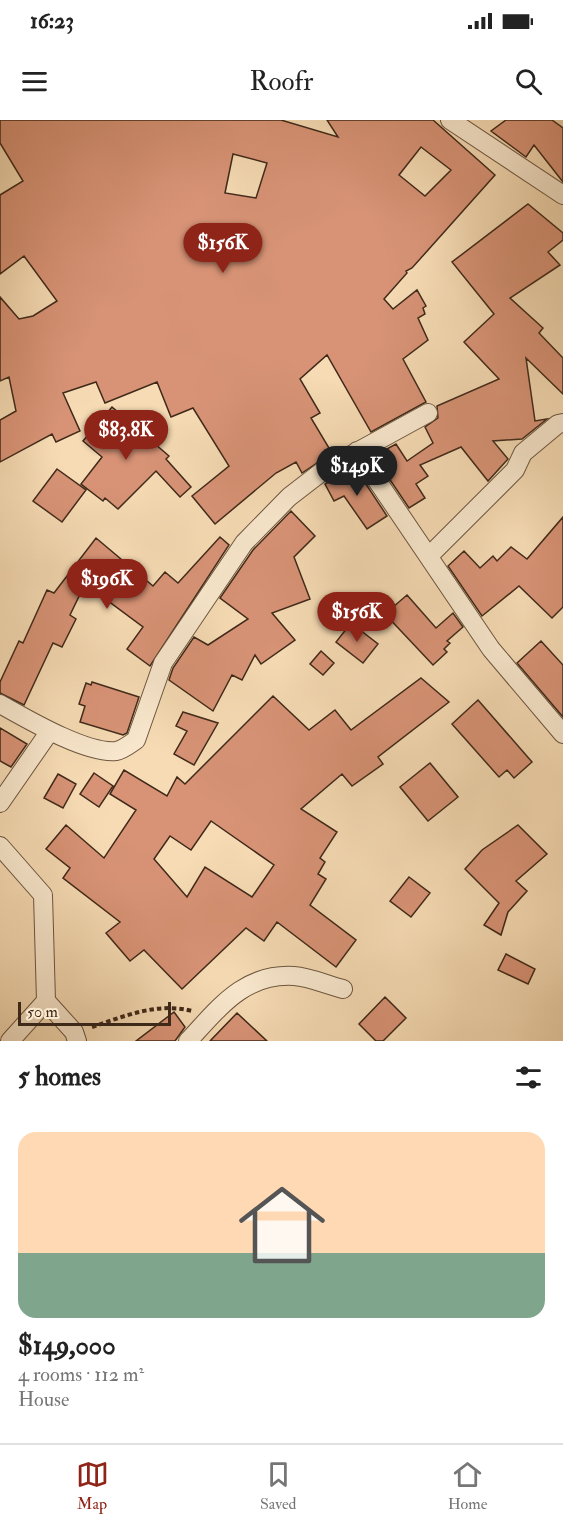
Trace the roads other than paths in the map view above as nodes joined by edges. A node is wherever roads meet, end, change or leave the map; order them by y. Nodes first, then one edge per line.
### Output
1 (450, 120) edge
2 (563, 195) edge
3 (428, 413) dead end
4 (563, 423) edge
5 (357, 451) junction
6 (429, 556) junction
7 (0, 704) edge
8 (50, 731) junction
9 (563, 734) edge
10 (0, 803) edge
11 (0, 846) edge
12 (343, 989) dead end
13 (46, 1001) junction
14 (75, 1037) edge
15 (10, 1041) edge
16 (188, 1041) edge

1 - 2 street
3 - 5 street
4 - 6 street
5 - 6 street
5 - 8 street
6 - 9 street
7 - 8 street
8 - 10 street
11 - 13 street
12 - 16 street
13 - 14 street
13 - 15 street

